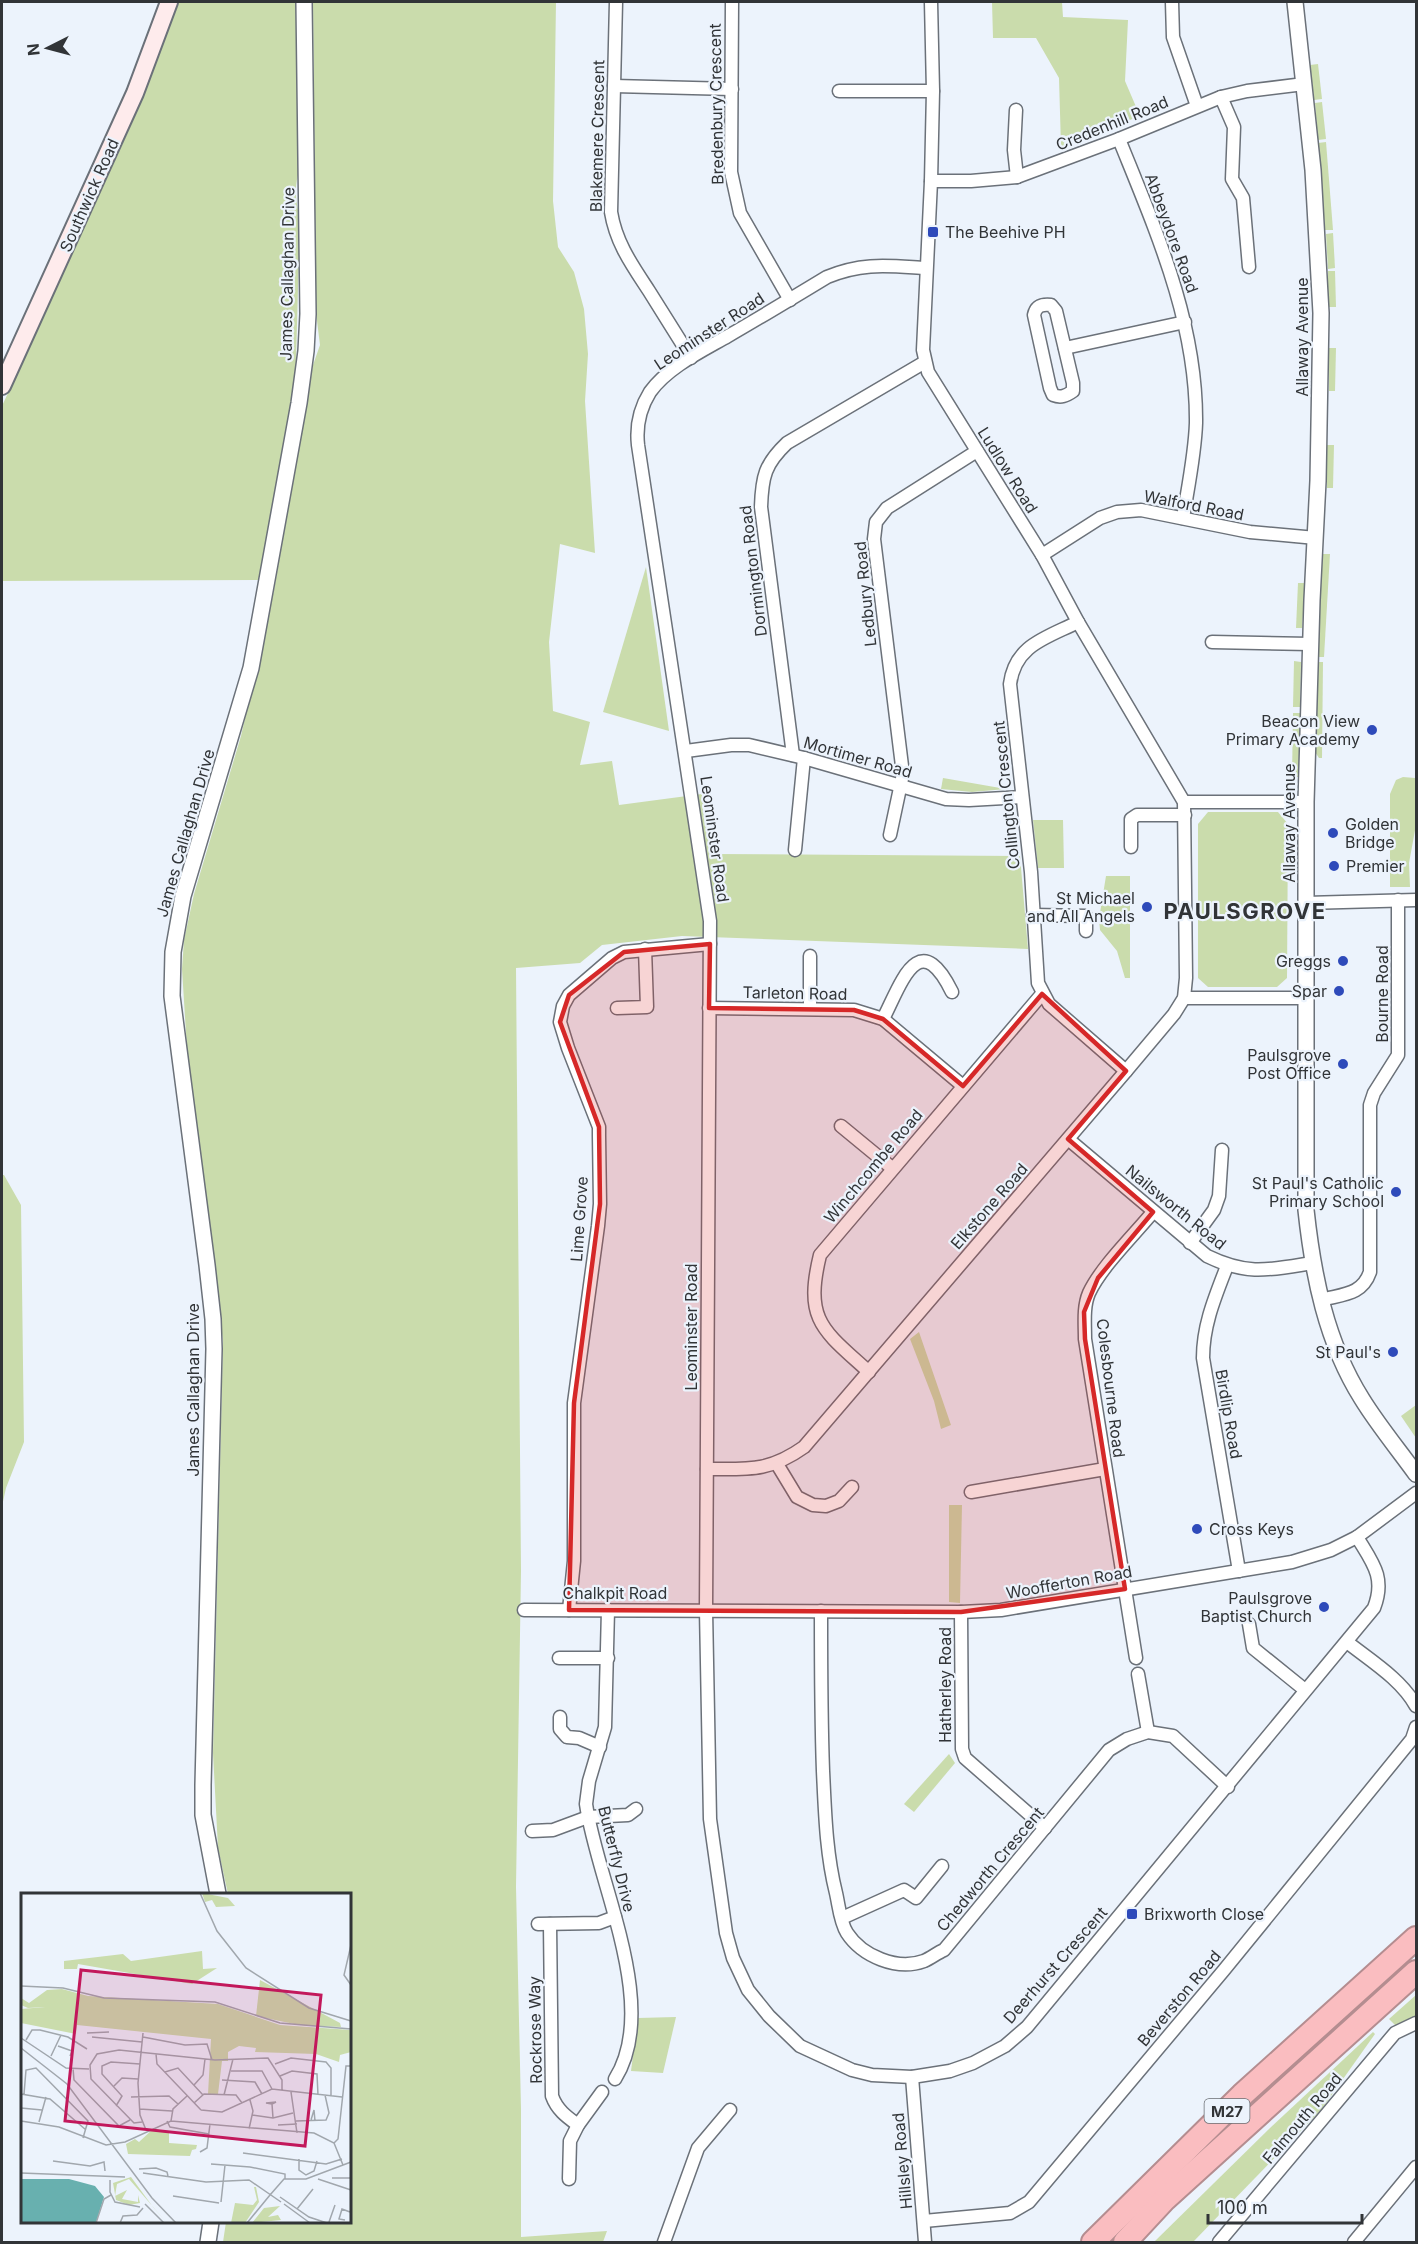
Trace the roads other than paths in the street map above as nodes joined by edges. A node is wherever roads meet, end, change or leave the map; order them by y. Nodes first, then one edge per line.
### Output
1 (169, 2) edge
2 (304, 2) edge
3 (616, 2) edge
4 (732, 2) edge
5 (931, 2) edge
6 (1172, 2) edge
7 (1295, 2) edge
8 (1304, 84) junction
9 (614, 86) junction
10 (732, 89) junction
11 (933, 90) junction
12 (839, 91) dead end
13 (1221, 97) junction
14 (1197, 106) junction
15 (1016, 110) dead end
16 (1119, 139) junction
17 (1017, 177) junction
18 (931, 181) junction
19 (1249, 267) dead end
20 (926, 268) junction
21 (790, 300) junction
22 (1185, 322) junction
23 (1065, 348) junction
24 (691, 358) junction
25 (925, 362) junction
26 (2, 386) edge
27 (977, 451) junction
28 (1183, 518) junction
29 (1316, 538) junction
30 (1042, 555) junction
31 (1078, 622) junction
32 (1212, 642) dead end
33 (1310, 644) junction
34 (686, 751) junction
35 (799, 757) junction
36 (899, 785) junction
37 (1022, 797) junction
38 (1184, 802) junction
39 (1306, 802) junction
40 (1185, 815) junction
41 (890, 835) dead end
42 (1131, 847) dead end
43 (795, 850) dead end
44 (1398, 900) junction
45 (1416, 900) edge
46 (1306, 903) junction
47 (1034, 915) junction
48 (1086, 931) dead end
49 (710, 944) junction
50 (645, 950) junction
51 (810, 956) dead end
52 (952, 992) dead end
53 (1042, 994) junction
54 (1184, 998) junction
55 (1306, 998) junction
56 (617, 1008) dead end
57 (709, 1008) junction
58 (810, 1008) junction
59 (883, 1019) junction
60 (1126, 1071) junction
61 (963, 1086) junction
62 (841, 1126) dead end
63 (1068, 1139) junction
64 (1222, 1150) dead end
65 (892, 1168) junction
66 (1153, 1212) junction
67 (1190, 1243) junction
68 (1312, 1263) junction
69 (1227, 1266) junction
70 (1321, 1300) junction
71 (869, 1372) junction
72 (777, 1464) junction
73 (707, 1469) junction
74 (1105, 1469) junction
75 (1416, 1474) edge
76 (852, 1487) dead end
77 (970, 1492) dead end
78 (1416, 1492) edge
79 (1357, 1537) junction
80 (1239, 1570) junction
81 (1125, 1589) junction
82 (524, 1610) dead end
83 (569, 1610) junction
84 (608, 1610) junction
85 (706, 1610) junction
86 (821, 1611) junction
87 (961, 1612) junction
88 (1249, 1624) dead end
89 (1347, 1642) junction
90 (559, 1658) dead end
91 (608, 1658) junction
92 (1136, 1658) dead end
93 (1138, 1674) dead end
94 (1305, 1690) junction
95 (1416, 1706) edge
96 (560, 1717) dead end
97 (1416, 1727) edge
98 (1148, 1732) junction
99 (600, 1746) junction
100 (1228, 1786) junction
101 (636, 1809) dead end
102 (588, 1817) junction
103 (1045, 1828) junction
104 (532, 1831) dead end
105 (942, 1866) dead end
106 (219, 1893) edge
107 (615, 1917) junction
108 (842, 1918) junction
109 (1416, 1938) edge
110 (1416, 1972) edge
111 (1416, 2024) edge
112 (912, 2077) junction
113 (615, 2079) dead end
114 (602, 2092) dead end
115 (730, 2110) dead end
116 (578, 2125) junction
117 (1416, 2167) edge
118 (569, 2179) dead end
119 (924, 2221) junction
120 (211, 2223) edge
121 (208, 2242) edge
122 (664, 2242) edge
123 (925, 2242) edge
124 (1093, 2242) edge
125 (1125, 2242) edge
126 (1219, 2242) edge
127 (1354, 2242) edge

1 - 26 main road, Southwick Road
2 - 106 street, James Callaghan Drive
3 - 9 street, Blakemere Crescent
4 - 10 street, Bredenbury Crescent
5 - 11 street, Ludlow Road
6 - 14 street
7 - 8 street, Allaway Avenue
8 - 13 street, Credenhill Road
8 - 29 street, Allaway Avenue
9 - 10 street
9 - 24 street, Blakemere Crescent
10 - 21 street, Bredenbury Crescent
11 - 12 street
11 - 18 street, Ludlow Road
13 - 14 street, Credenhill Road
13 - 19 street
14 - 16 street, Credenhill Road
15 - 17 street
16 - 17 street, Credenhill Road
16 - 22 street, Abbeydore Road
17 - 18 street, Credenhill Road
18 - 20 street, Ludlow Road
20 - 21 street, Leominster Road
20 - 25 street, Ludlow Road
21 - 24 street, Leominster Road
22 - 23 street
22 - 28 street, Abbeydore Road
23 - 23 street
24 - 34 street, Leominster Road
25 - 27 street, Ludlow Road
25 - 35 street, Dormington Road
27 - 30 street, Ludlow Road
27 - 36 street, Ledbury Road
28 - 29 street, Walford Road
28 - 30 street, Walford Road
29 - 33 street, Allaway Avenue
30 - 31 street, Ludlow Road
31 - 37 street, Collington Crescent
31 - 38 street, Ludlow Road
32 - 33 street
33 - 39 street, Allaway Avenue
34 - 35 street, Mortimer Road
34 - 49 street, Leominster Road
35 - 36 street, Mortimer Road
35 - 43 street, Dormington Road
36 - 37 street, Mortimer Road
36 - 41 street, Ledbury Road
37 - 47 street, Collington Crescent
38 - 39 street
38 - 40 street
39 - 46 street, Allaway Avenue
40 - 42 street
40 - 54 street
44 - 45 street
44 - 46 street
44 - 70 street, Bourne Road
46 - 55 street, Allaway Avenue
47 - 48 street
47 - 53 street, Collington Crescent
49 - 50 street, Lime Grove
49 - 57 street, Leominster Road
50 - 56 street
50 - 83 street, Lime Grove
51 - 58 street
52 - 59 street
53 - 60 street
53 - 61 street, Winchcombe Road
54 - 55 street
54 - 60 street, Elkstone Road
55 - 68 street, Allaway Avenue
57 - 58 street, Tarleton Road
57 - 73 street, Leominster Road
58 - 59 street, Tarleton Road
59 - 61 street, Tarleton Road
60 - 63 street, Elkstone Road
61 - 65 street, Winchcombe Road
62 - 65 street
63 - 66 street, Nailsworth Road
63 - 71 street, Elkstone Road
64 - 67 street
65 - 71 street, Winchcombe Road
66 - 67 street, Nailsworth Road
66 - 74 street, Colesbourne Road
67 - 69 street, Nailsworth Road
68 - 69 street, Nailsworth Road
68 - 70 street, Allaway Avenue
69 - 80 street, Birdlip Road
70 - 75 street, Allaway Avenue
71 - 72 street, Elkstone Road
72 - 73 street, Elkstone Road
72 - 76 street
73 - 85 street, Leominster Road
74 - 77 street
74 - 81 street, Colesbourne Road
78 - 79 street, Woofferton Road
79 - 80 street, Woofferton Road
79 - 89 street, Deerhurst Crescent
80 - 81 street, Woofferton Road
81 - 87 street, Woofferton Road
81 - 92 street, Colesbourne Road
82 - 83 street, Chalkpit Road
83 - 84 street, Chalkpit Road
84 - 85 street, Chalkpit Road
84 - 91 street, Butterfly Drive
85 - 86 street, Woofferton Road
85 - 112 street, Deerhurst Crescent
86 - 87 street, Woofferton Road
86 - 108 street, Chedworth Crescent
87 - 103 street, Hatherley Road
88 - 94 street
89 - 94 street, Deerhurst Crescent
89 - 95 street
90 - 91 street
91 - 99 street, Butterfly Drive
93 - 98 street
94 - 100 street, Deerhurst Crescent
96 - 99 street
97 - 119 street, Beverston Road
98 - 100 street
98 - 103 street, Chedworth Crescent
99 - 102 street, Butterfly Drive
100 - 112 street, Deerhurst Crescent
101 - 102 street
102 - 104 street
102 - 107 street, Butterfly Drive
103 - 108 street, Chedworth Crescent
105 - 108 street
107 - 113 street, Butterfly Drive
107 - 116 street, Rockrose Way
109 - 124 highway, M27
110 - 125 highway, M27
111 - 126 street, Falmouth Road
112 - 119 street, Hillsley Road
114 - 116 street
115 - 122 street
116 - 118 street
117 - 127 street
119 - 123 street, Hillsley Road
120 - 121 street

